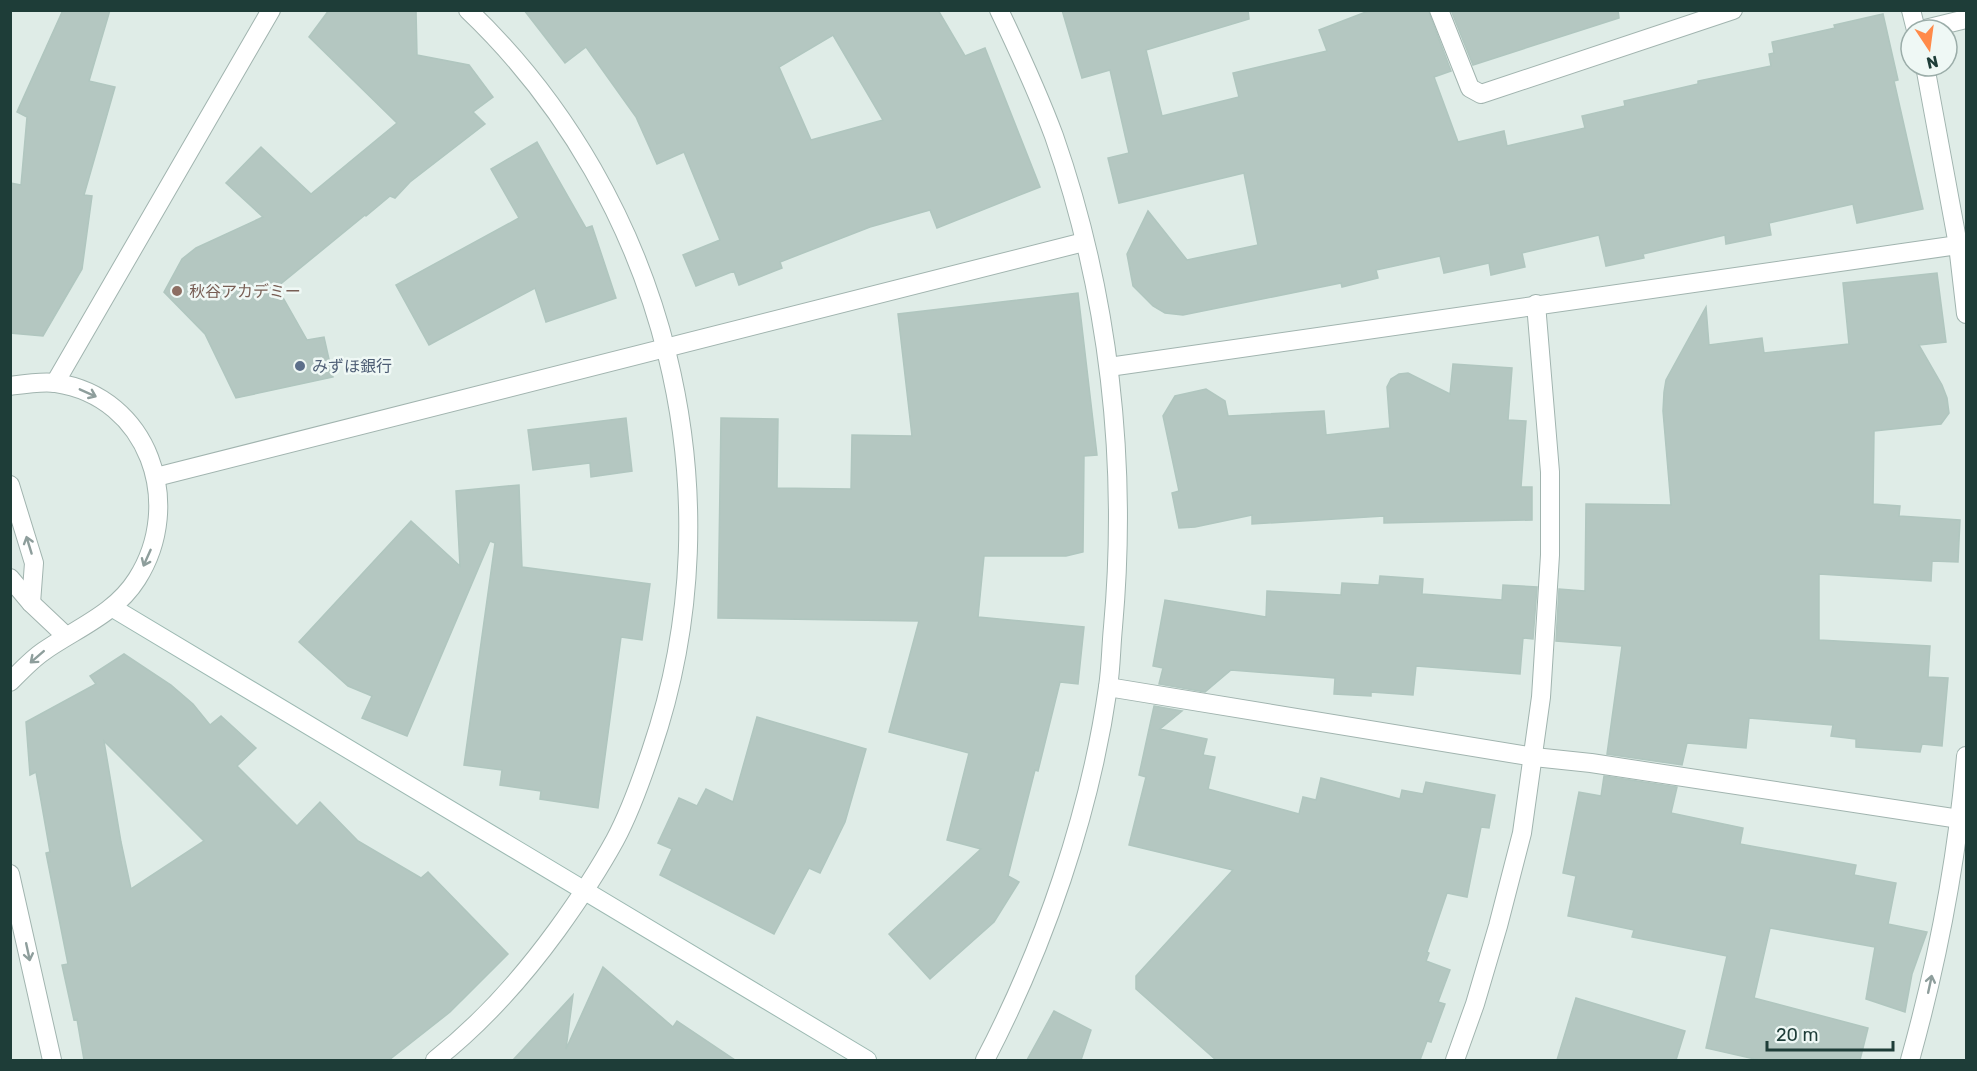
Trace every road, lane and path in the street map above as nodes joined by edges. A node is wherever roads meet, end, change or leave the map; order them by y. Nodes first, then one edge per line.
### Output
1 (271, 10) edge
2 (468, 10) edge
3 (999, 10) edge
4 (1439, 10) edge
5 (1733, 10) edge
6 (1927, 78) edge
7 (1084, 242) junction
8 (1958, 245) junction
9 (1536, 304) junction
10 (1966, 314) edge
11 (666, 348) junction
12 (1109, 367) junction
13 (55, 382) junction
14 (10, 386) edge
15 (156, 477) junction
16 (10, 485) edge
17 (10, 578) edge
18 (31, 603) junction
19 (113, 608) junction
20 (66, 636) junction
21 (10, 682) edge
22 (1108, 687) junction
23 (1966, 756) edge
24 (1534, 757) junction
25 (1963, 820) edge
26 (10, 874) edge
27 (585, 890) junction
28 (51, 1060) edge
29 (435, 1060) edge
30 (867, 1060) edge
31 (985, 1060) edge
32 (1455, 1060) edge
33 (1910, 1060) edge

1 - 13 street
2 - 11 street
3 - 7 street
4 - 5 street
6 - 8 street
7 - 11 street
7 - 12 street
8 - 9 street
8 - 10 street
9 - 12 street
9 - 24 street
11 - 15 street
11 - 27 street
12 - 22 street
13 - 14 street
13 -> 15 street
15 -> 19 street
18 -> 16 street
17 - 18 street
18 - 20 street
19 - 20 street
19 - 27 street
20 -> 21 street
22 - 24 street
22 - 31 street
23 - 25 street
24 - 25 street
24 - 32 street
33 -> 25 street
26 -> 28 street
27 - 29 street
27 - 30 street

